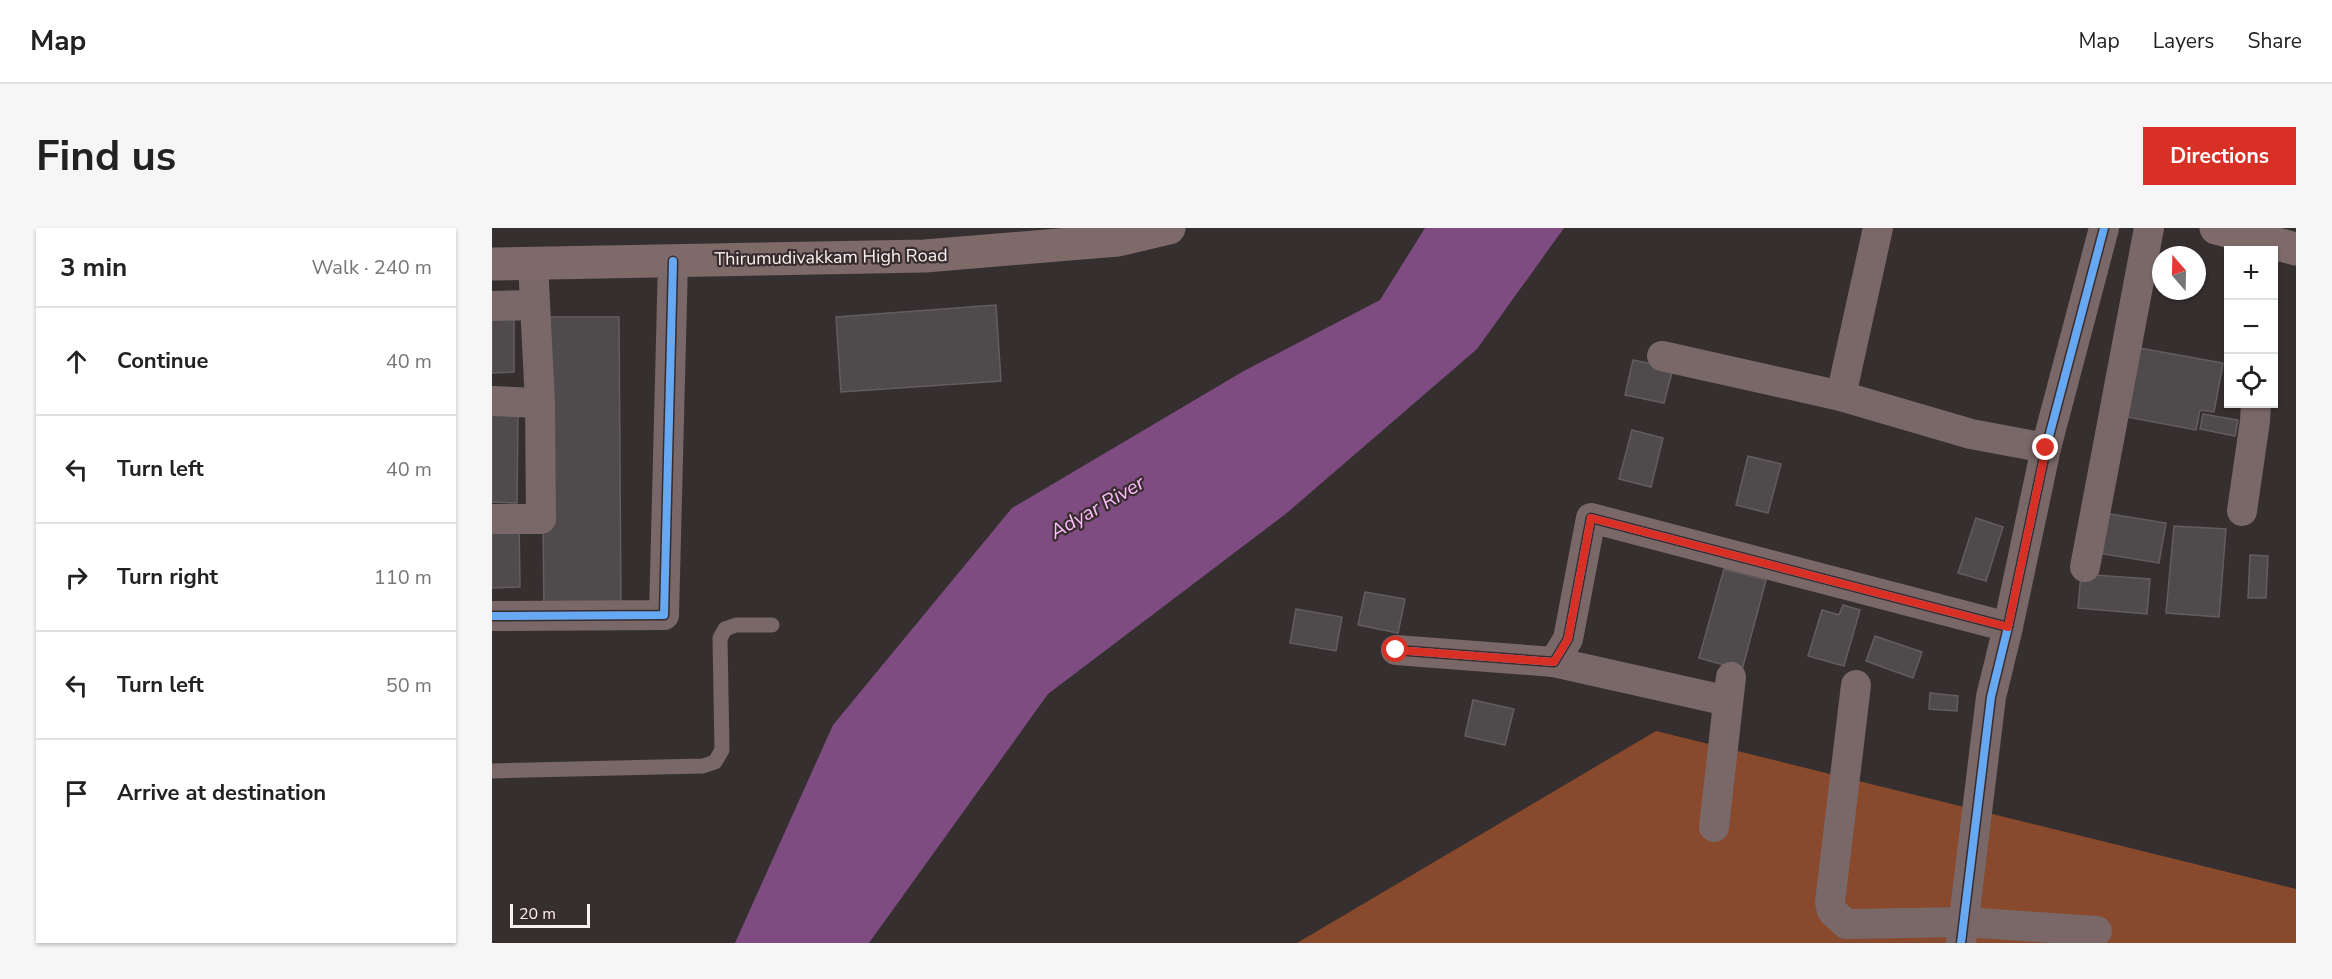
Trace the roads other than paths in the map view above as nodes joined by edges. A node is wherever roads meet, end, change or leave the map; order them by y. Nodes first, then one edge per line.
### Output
1 (1169, 228) edge
2 (1878, 228) edge
3 (2104, 228) edge
4 (2149, 228) edge
5 (2216, 228) edge
6 (2258, 245) edge
7 (2296, 249) edge
8 (673, 261) junction
9 (533, 263) junction
10 (492, 264) edge
11 (535, 305) junction
12 (492, 306) edge
13 (1662, 356) dead end
14 (1841, 396) junction
15 (492, 401) edge
16 (540, 403) junction
17 (2256, 408) edge
18 (2046, 448) junction
19 (2242, 511) dead end
20 (492, 519) edge
21 (2085, 567) dead end
22 (492, 616) edge
23 (772, 625) dead end
24 (2008, 627) junction
25 (1396, 650) dead end
26 (1554, 662) junction
27 (1856, 685) dead end
28 (492, 771) edge
29 (1714, 827) dead end
30 (2097, 931) dead end
31 (1963, 932) edge

1 - 8 main road, Thirumudivakkam High Road
2 - 14 street
3 - 18 street
4 - 21 street
5 - 6 main road
6 - 7 main road
8 - 9 main road, Thirumudivakkam High Road
8 - 22 street
9 - 10 main road, Thirumudivakkam High Road
9 - 11 street
11 - 12 street
11 - 16 street
13 - 14 street
14 - 18 street
15 - 16 street
16 - 20 street
17 - 19 street
18 - 24 street
23 - 28 lane
24 - 26 street
24 - 31 street
25 - 26 street
26 - 29 street
27 - 31 street
30 - 31 street

